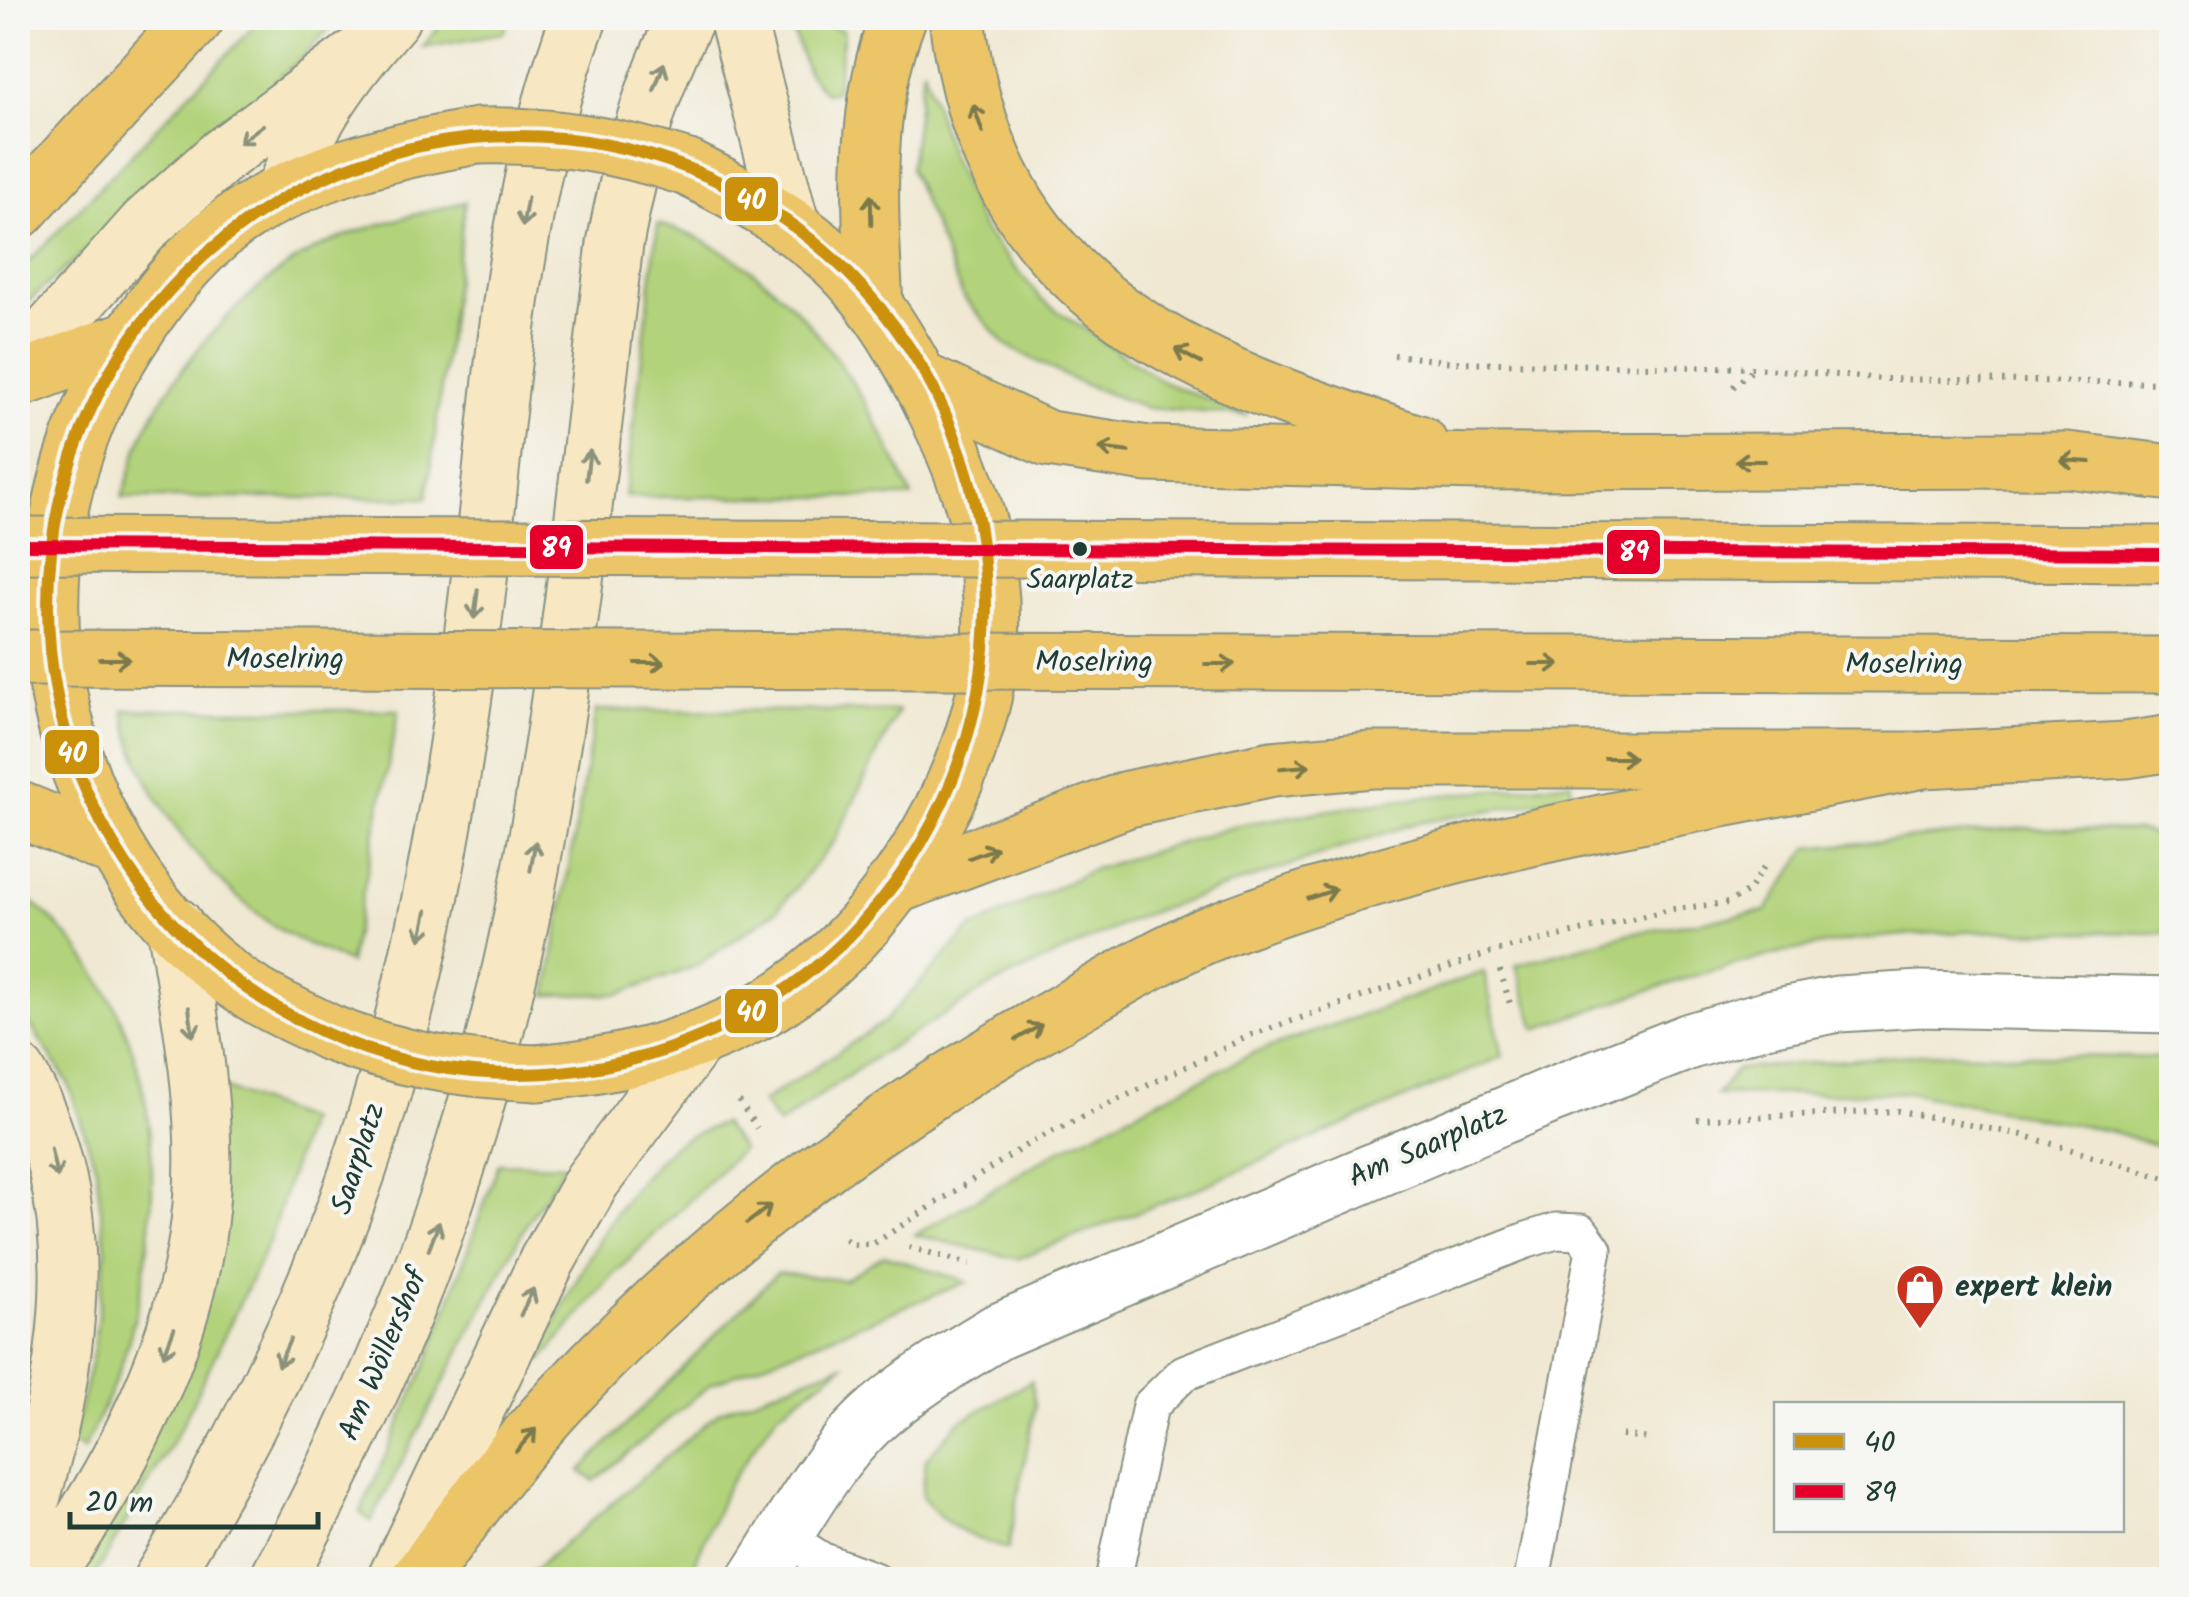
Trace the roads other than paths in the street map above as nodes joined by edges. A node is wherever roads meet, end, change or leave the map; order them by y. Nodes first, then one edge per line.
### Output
1 (196, 18) edge
2 (579, 18) edge
3 (686, 18) edge
4 (898, 18) edge
5 (956, 18) edge
6 (738, 24) edge
7 (375, 36) edge
8 (283, 193) junction
9 (18, 210) edge
10 (792, 227) junction
11 (875, 307) junction
12 (130, 338) junction
13 (18, 368) edge
14 (18, 380) edge
15 (921, 380) junction
16 (1479, 462) junction
17 (2172, 474) edge
18 (18, 545) edge
19 (2172, 554) edge
20 (18, 658) edge
21 (2172, 665) edge
22 (2172, 743) edge
23 (1924, 760) junction
24 (18, 809) edge
25 (116, 849) junction
26 (892, 887) junction
27 (174, 926) junction
28 (2172, 1005) edge
29 (698, 1040) junction
30 (18, 1074) edge
31 (466, 1516) junction
32 (18, 1546) edge
33 (774, 1565) edge
34 (42, 1580) edge
35 (161, 1580) edge
36 (278, 1580) edge
37 (395, 1580) edge
38 (418, 1580) edge
39 (457, 1580) edge
40 (874, 1580) edge
41 (1113, 1580) edge
42 (1532, 1580) edge

1 - 9 main road
2 -> 35 street, Saarplatz
36 -> 3 street, Am Wöllershof
11 -> 4 main road
16 -> 5 main road
6 - 10 street
7 - 8 street
7 -> 13 street
8 - 10 main road, bridge
8 - 12 main road
10 - 11 main road
11 - 15 main road
12 - 14 main road
12 - 25 main road
16 -> 15 main road
15 - 26 main road
17 -> 16 main road
18 - 19 main road, bridge
20 -> 21 main road, Moselring, bridge
22 - 23 main road
26 -> 23 main road
31 -> 23 main road
24 - 25 main road
25 - 27 main road
26 - 29 main road
27 - 29 main road, bridge
27 -> 34 street
28 - 33 street, Am Saarplatz
37 -> 29 street
30 -> 32 street
31 - 38 main road
31 - 39 street
33 - 40 lane
41 - 42 lane

